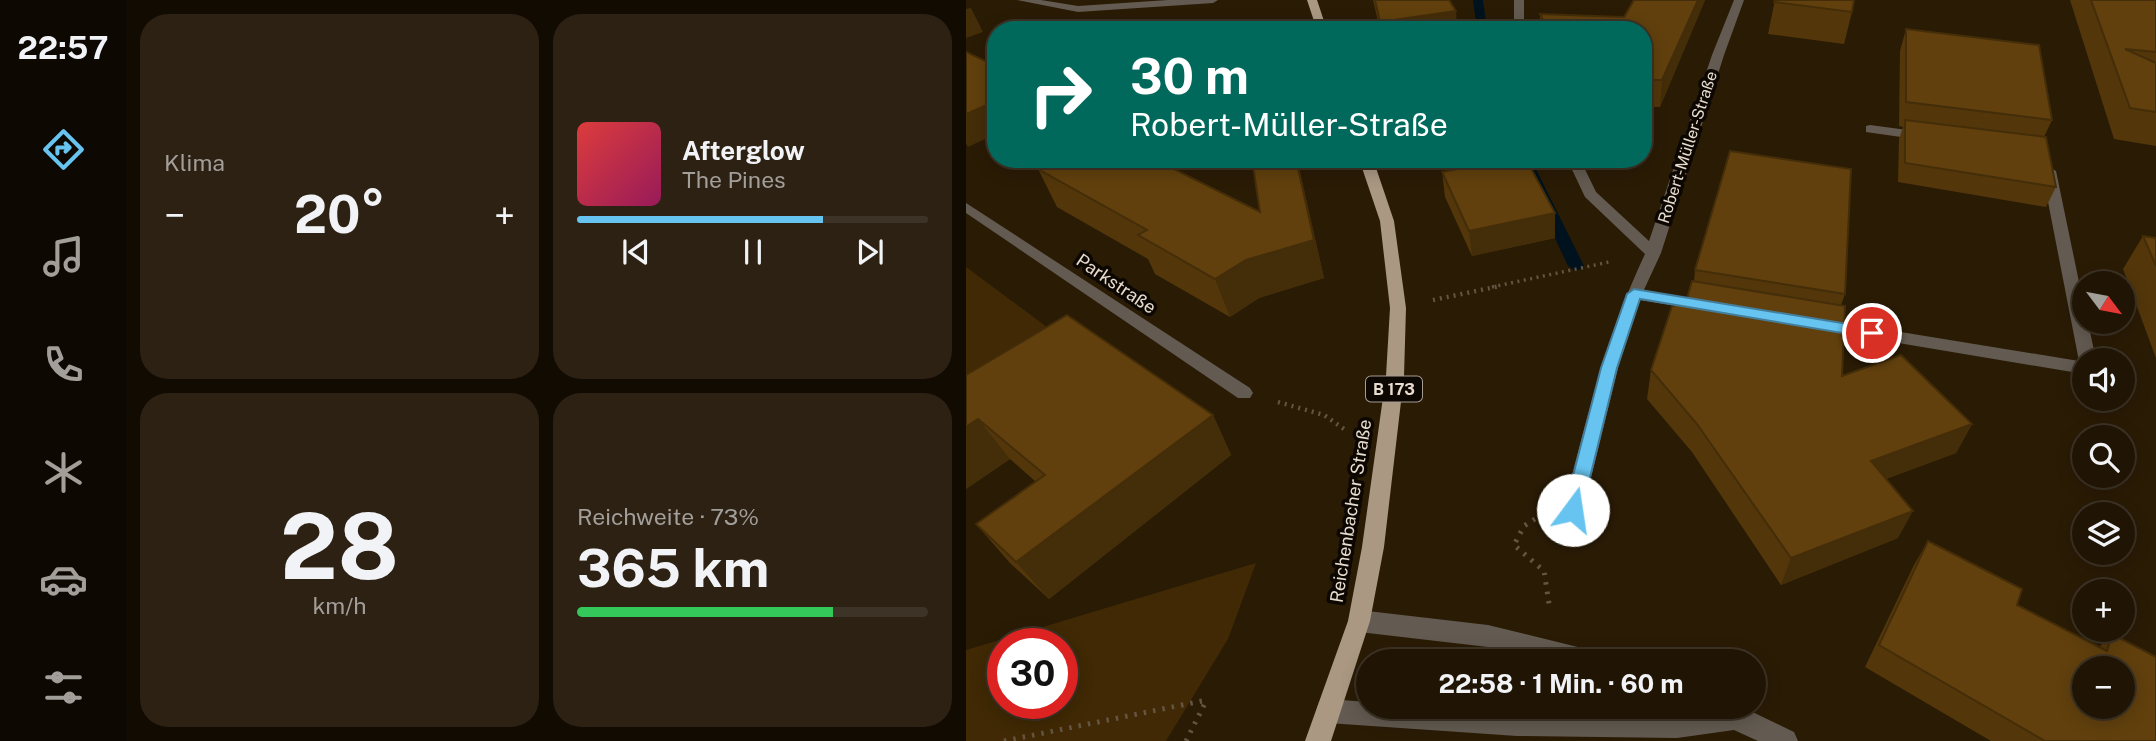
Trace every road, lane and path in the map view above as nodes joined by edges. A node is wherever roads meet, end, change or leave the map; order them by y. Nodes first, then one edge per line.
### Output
1 (1022, 0) edge
2 (1213, 0) edge
3 (1312, 0) edge
4 (1519, 0) edge
5 (1739, 0) edge
6 (1319, 21) edge
7 (1519, 21) edge
8 (1870, 129) dead end
9 (1938, 138) edge
10 (2045, 151) edge
11 (1369, 168) edge
12 (1577, 168) edge
13 (966, 207) edge
14 (1653, 253) junction
15 (1634, 294) junction
16 (1398, 308) junction
17 (1730, 310) edge
18 (1798, 321) edge
19 (2085, 348) edge
20 (2072, 366) edge
21 (1244, 393) joint
22 (1385, 458) junction
23 (1573, 510) joint
24 (1359, 621) junction
25 (1540, 649) edge
26 (1544, 649) edge
27 (1328, 711) junction
28 (1356, 713) edge
29 (1444, 719) edge
30 (1701, 719) edge
31 (1739, 719) edge
32 (1004, 741) edge
33 (1186, 741) edge
34 (1318, 741) edge
35 (1785, 741) edge

1 - 2 street
3 - 6 main road
4 - 7 street
5 - 14 street, Robert-Müller-Straße
8 - 9 street
10 - 19 street
11 - 16 main road, Reichenbacher Straße / B 173
12 - 14 street
13 - 21 street, Parkstraße
14 - 15 street, Robert-Müller-Straße
14 - 16 path
15 - 17 street
15 - 23 street, Robert-Müller-Straße
16 - 22 main road, Reichenbacher Straße / B 173
18 - 20 street
21 - 22 path
22 - 24 main road, Reichenbacher Straße / B 173
23 - 26 path
24 - 25 street
24 - 27 main road, Reichenbacher Straße / B 173
27 - 28 street
27 - 34 main road, Reichenbacher Straße / B 173
29 - 30 street
31 - 35 street
32 - 33 path

